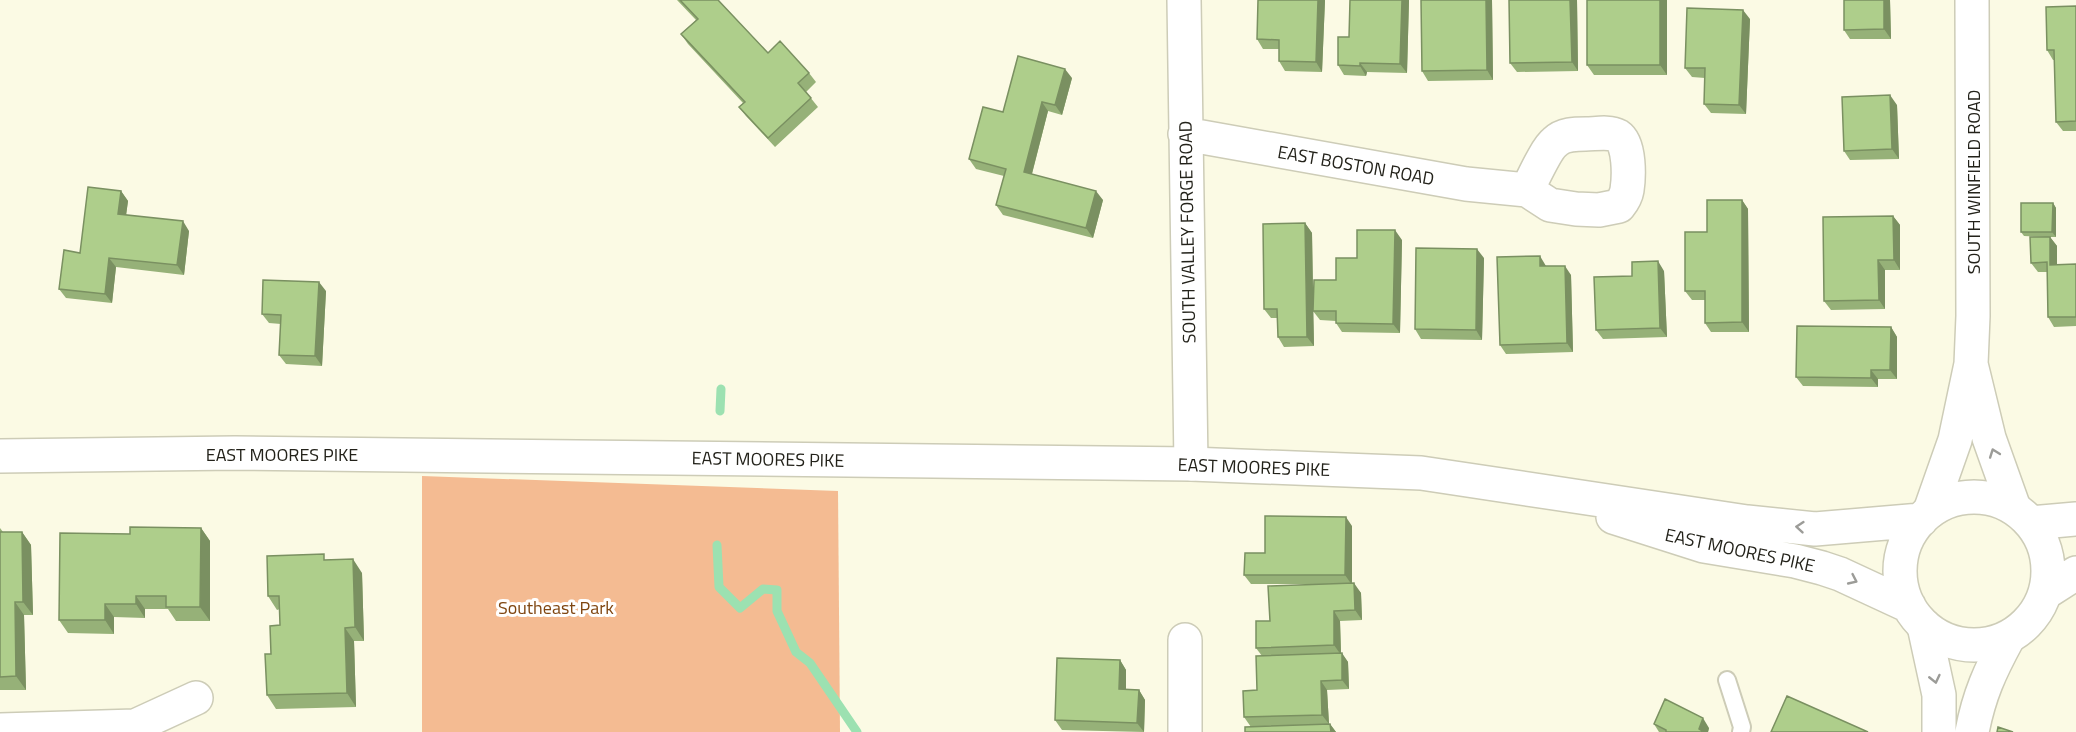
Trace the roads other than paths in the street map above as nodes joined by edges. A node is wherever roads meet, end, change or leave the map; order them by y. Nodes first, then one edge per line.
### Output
1 (1184, 0) edge
2 (1972, 0) edge
3 (1185, 134) junction
4 (1527, 190) dead end
5 (1971, 364) junction
6 (0, 456) edge
7 (1191, 464) junction
8 (1535, 491) junction
9 (1925, 516) junction
10 (2022, 516) junction
11 (2076, 519) edge
12 (2076, 573) edge
13 (2045, 593) junction
14 (1916, 616) junction
15 (2008, 638) junction
16 (1185, 640) dead end
17 (1727, 680) dead end
18 (196, 698) dead end
19 (0, 730) edge
20 (1185, 732) edge
21 (1741, 732) edge
22 (1939, 732) edge
23 (1972, 732) edge

1 - 3 main road, SOUTH VALLEY FORGE ROAD
2 - 5 main road, SOUTH WINFIELD ROAD
3 - 4 main road, EAST BOSTON ROAD
3 - 7 main road, SOUTH VALLEY FORGE ROAD
5 - 9 main road, SOUTH WINFIELD ROAD
10 -> 5 main road, SOUTH WINFIELD ROAD
6 - 7 main road, EAST MOORES PIKE
7 - 8 main road, EAST MOORES PIKE
9 -> 8 main road, EAST MOORES PIKE
8 -> 14 main road, EAST MOORES PIKE
9 - 10 main road
9 - 14 main road
10 - 11 main road
10 - 13 main road
12 - 13 main road
13 - 15 main road
14 - 15 main road
14 -> 22 main road
15 - 23 main road
16 - 20 main road
17 - 21 lane
18 - 19 main road

